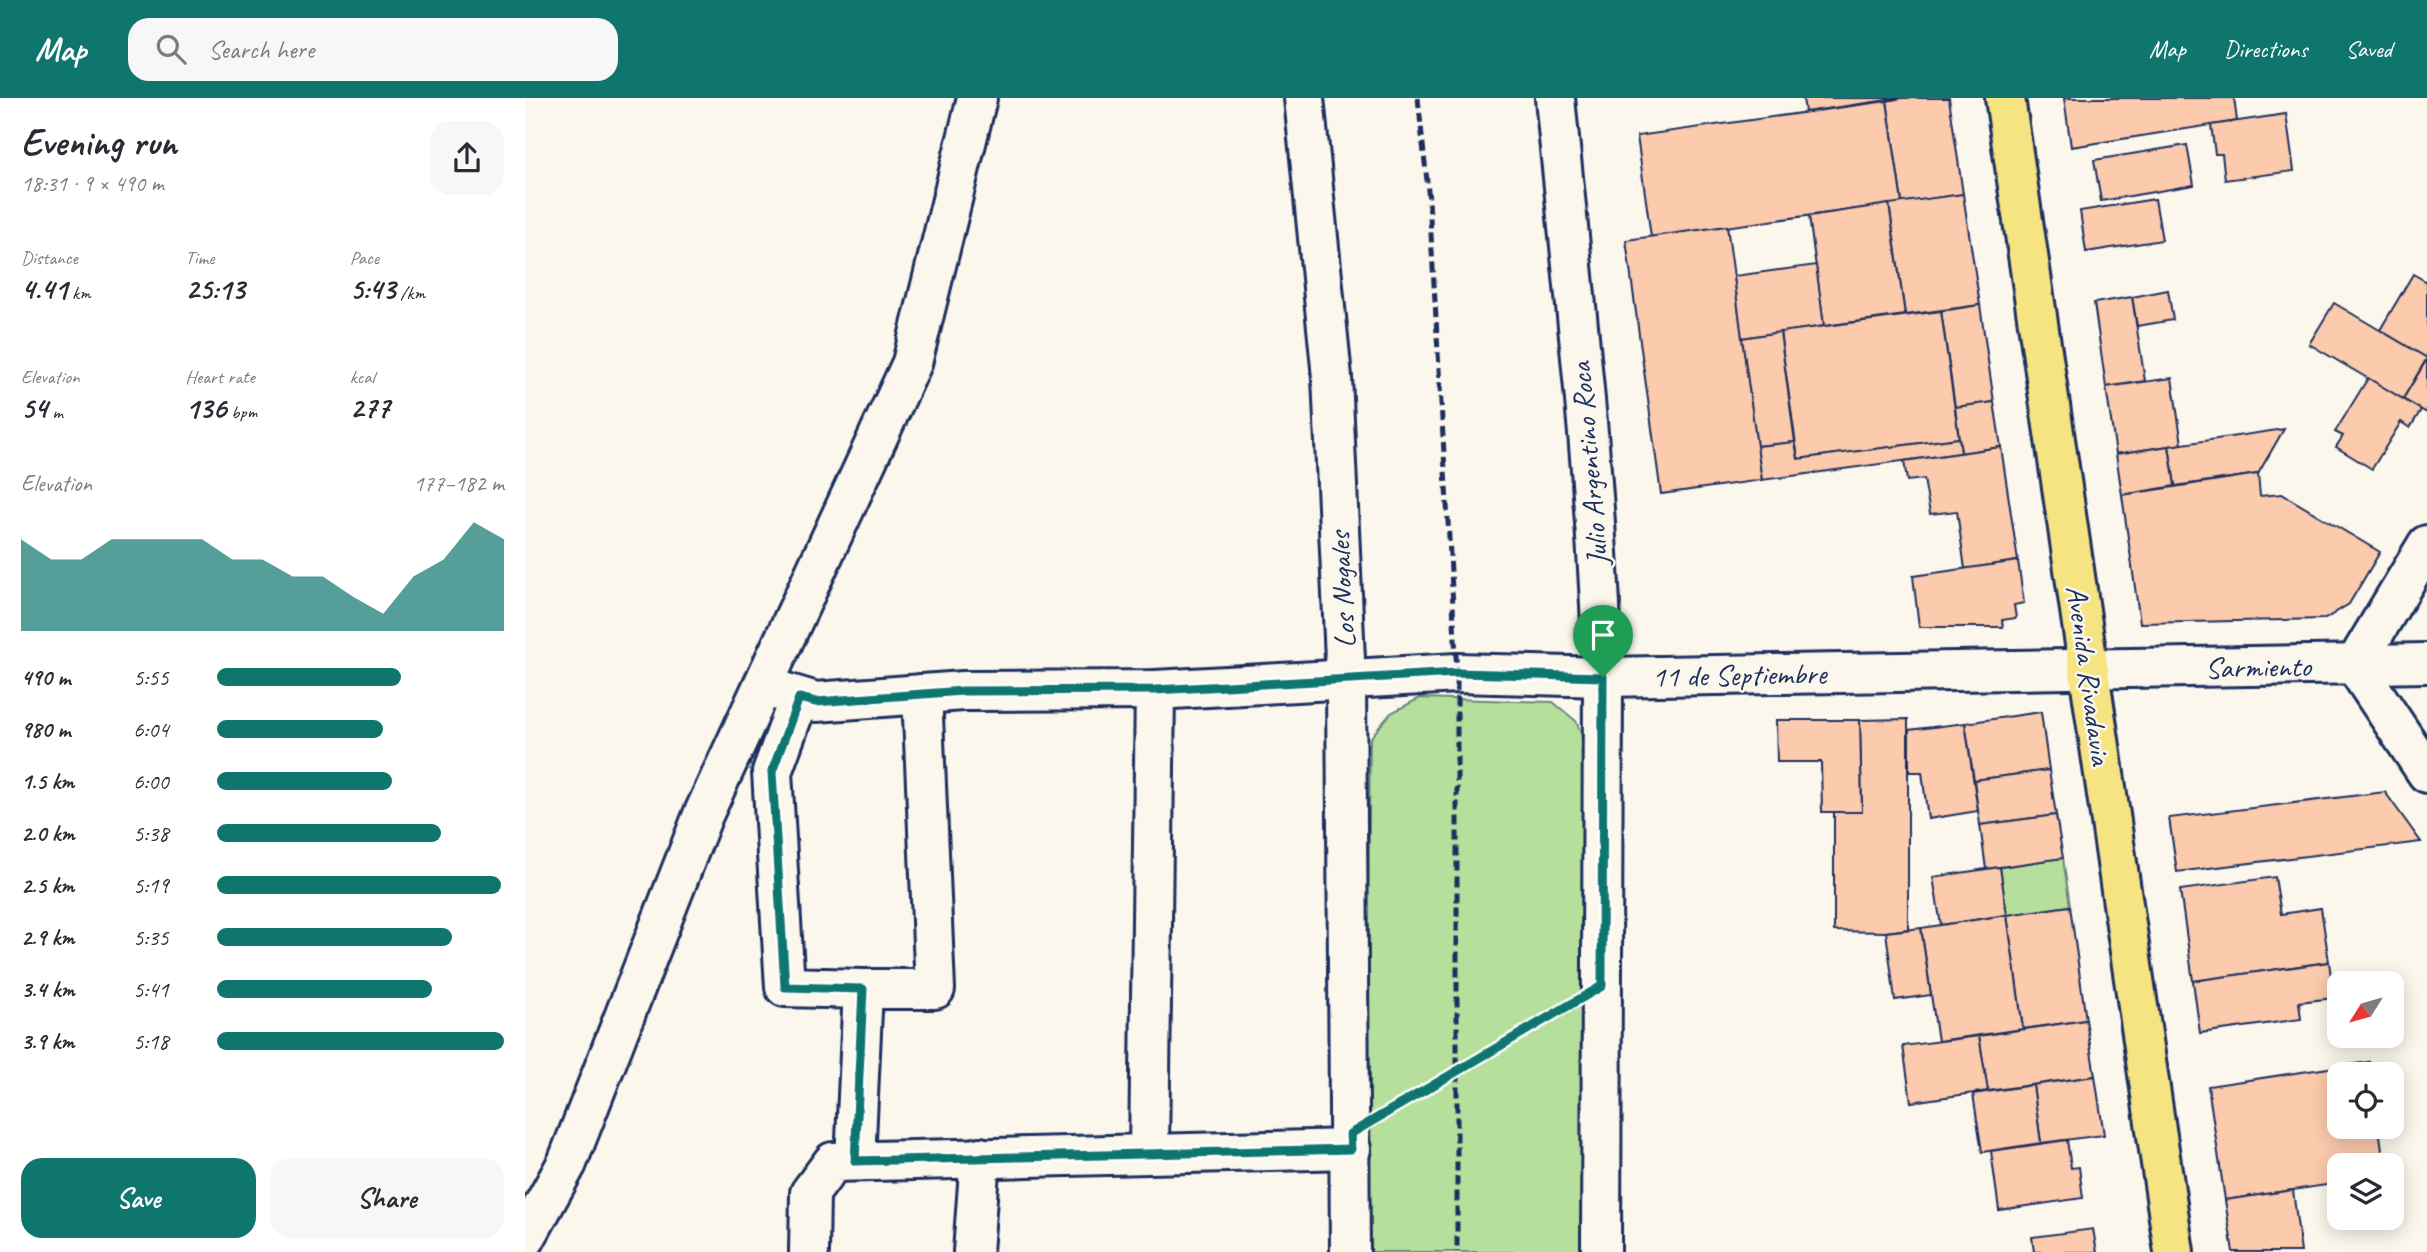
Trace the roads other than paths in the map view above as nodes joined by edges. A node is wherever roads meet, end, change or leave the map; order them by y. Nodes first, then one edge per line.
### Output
1 (977, 98) edge
2 (1304, 98) edge
3 (1555, 98) edge
4 (2005, 98) edge
5 (2427, 545) edge
6 (2427, 663) edge
7 (2355, 664) junction
8 (2089, 670) junction
9 (1603, 677) junction
10 (1346, 681) junction
11 (763, 686) junction
12 (1155, 690) junction
13 (922, 694) junction
14 (799, 698) junction
15 (2427, 773) edge
16 (863, 989) junction
17 (1351, 1141) junction
18 (1149, 1153) junction
19 (980, 1157) junction
20 (855, 1161) junction
21 (525, 1238) edge
22 (809, 1252) edge
23 (973, 1252) edge
24 (1350, 1252) edge
25 (1601, 1252) edge
26 (2174, 1252) edge

1 - 11 street
2 - 10 street, Los Nogales
3 - 9 street, Julio Argentino Roca
4 - 8 main road, Avenida Rivadavia
5 - 7 street
6 - 7 street, Sarmiento
7 - 8 street, Sarmiento
7 - 15 street
8 - 9 street, 11 de Septiembre
8 - 26 main road, Avenida Rivadavia
9 - 10 street, 11 de Septiembre
9 - 25 street, Julio Argentino Roca
10 - 12 street, 11 de Septiembre
10 - 17 street, Los Nogales
11 - 14 street, 11 de Septiembre
11 - 21 street
12 - 13 street, 11 de Septiembre
12 - 18 street
13 - 14 street, 11 de Septiembre
13 - 16 street
14 - 16 street
16 - 20 street
17 - 18 street
17 - 24 street, Los Nogales
18 - 19 street
19 - 20 street
19 - 23 street
20 - 22 street

